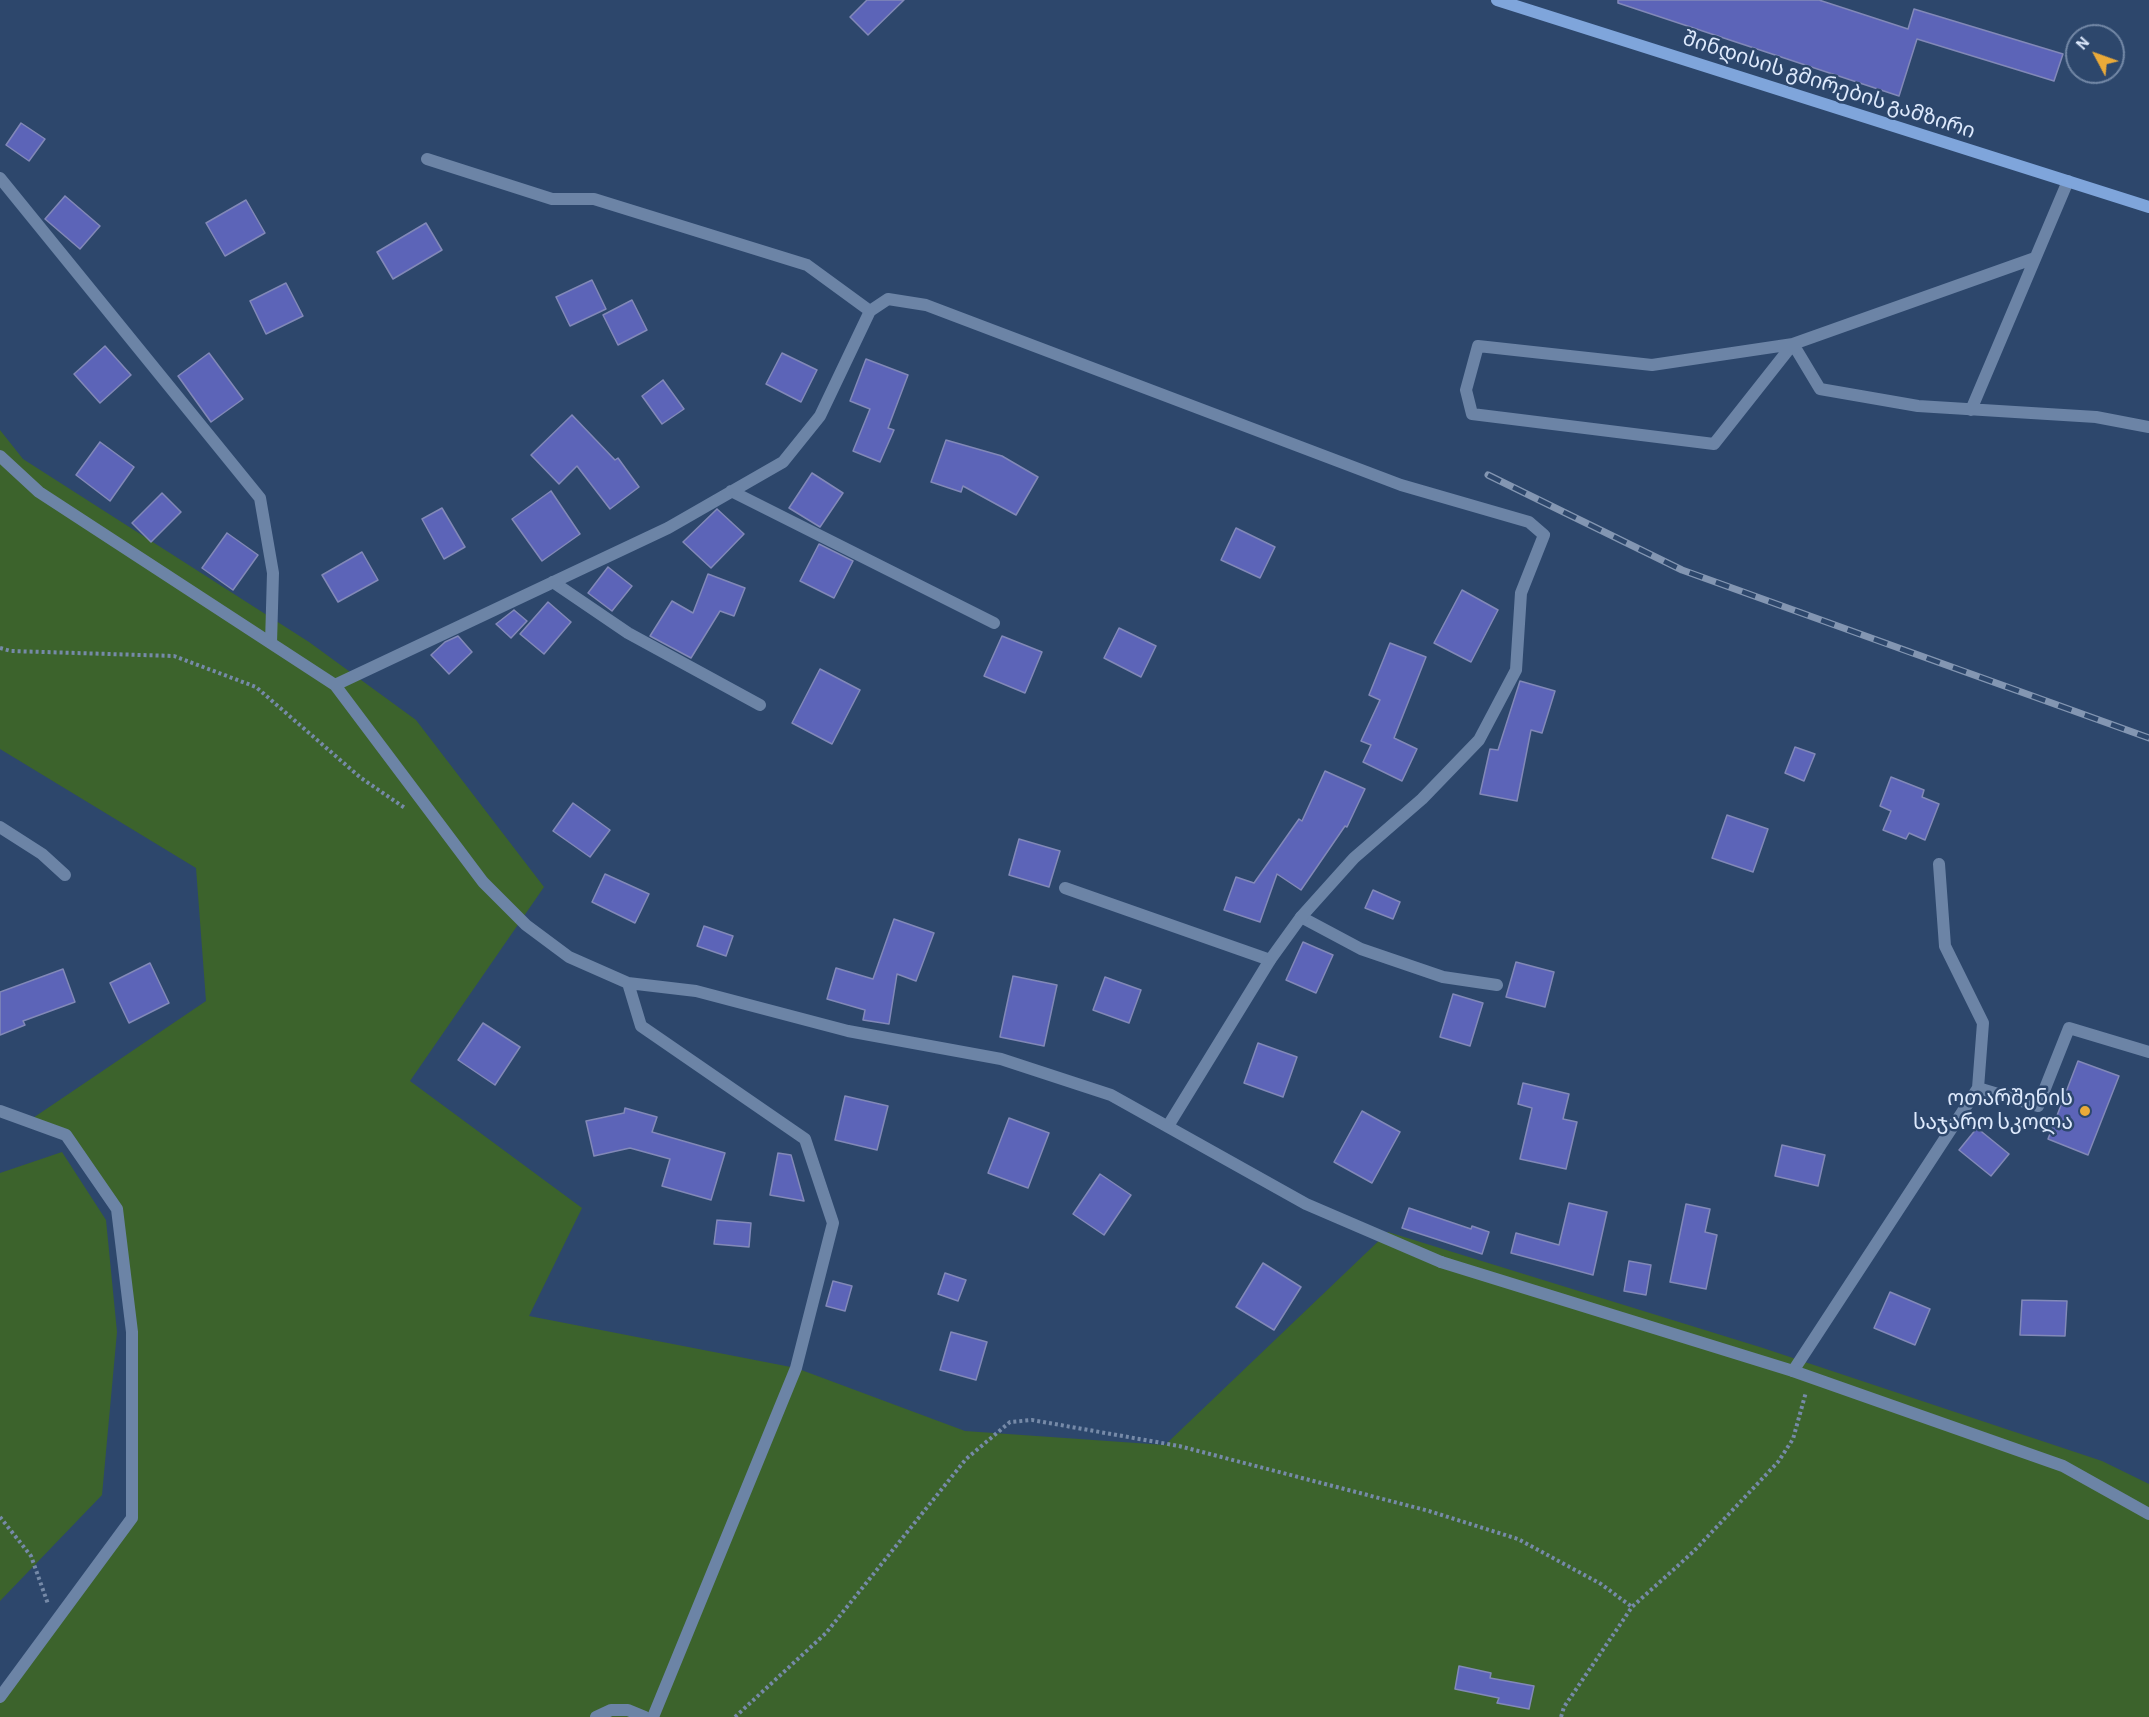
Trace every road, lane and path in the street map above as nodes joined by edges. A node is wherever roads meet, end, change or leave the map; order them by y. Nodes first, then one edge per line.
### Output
1 (1497, 0) edge
2 (427, 159) dead end
3 (0, 178) edge
4 (2068, 181) junction
5 (2148, 204) edge
6 (2035, 258) junction
7 (870, 311) junction
8 (1793, 345) junction
9 (1971, 410) junction
10 (2149, 427) edge
11 (0, 456) edge
12 (731, 491) junction
13 (553, 582) junction
14 (994, 623) dead end
15 (271, 643) junction
16 (0, 648) edge
17 (335, 685) junction
18 (760, 705) dead end
19 (407, 809) dead end
20 (0, 828) edge
21 (1939, 864) dead end
22 (65, 875) dead end
23 (1065, 888) dead end
24 (1301, 917) junction
25 (1270, 960) junction
26 (628, 982) junction
27 (1497, 985) dead end
28 (2149, 1052) edge
29 (1978, 1088) junction
30 (0, 1111) edge
31 (1168, 1126) junction
32 (1793, 1371) junction
33 (1809, 1377) junction
34 (2149, 1514) edge
35 (0, 1517) edge
36 (1632, 1607) junction
37 (54, 1624) junction
38 (0, 1697) edge
39 (596, 1717) edge
40 (645, 1717) edge
41 (653, 1717) edge
42 (735, 1717) edge
43 (1560, 1717) edge

1 - 4 main road, შინდისის გმირების გამზირი
2 - 7 street
3 - 15 street
4 - 5 main road, შინდისის გმირების გამზირი
4 - 6 street
6 - 8 street
6 - 9 street
7 - 12 street
7 - 24 street
8 - 8 street
8 - 9 street
9 - 10 street
11 - 15 street
12 - 13 street
12 - 14 street
13 - 17 street
13 - 18 street
15 - 17 street
16 - 19 path
17 - 26 street
20 - 22 street
21 - 29 street
23 - 25 street
24 - 25 street
24 - 27 street
25 - 31 street
26 - 31 street
26 - 41 street
28 - 29 street
29 - 32 street
30 - 37 street
31 - 32 street
32 - 33 street
33 - 34 street
33 - 36 path
35 - 37 path
36 - 42 path
36 - 43 path
37 - 38 street
39 - 40 street

